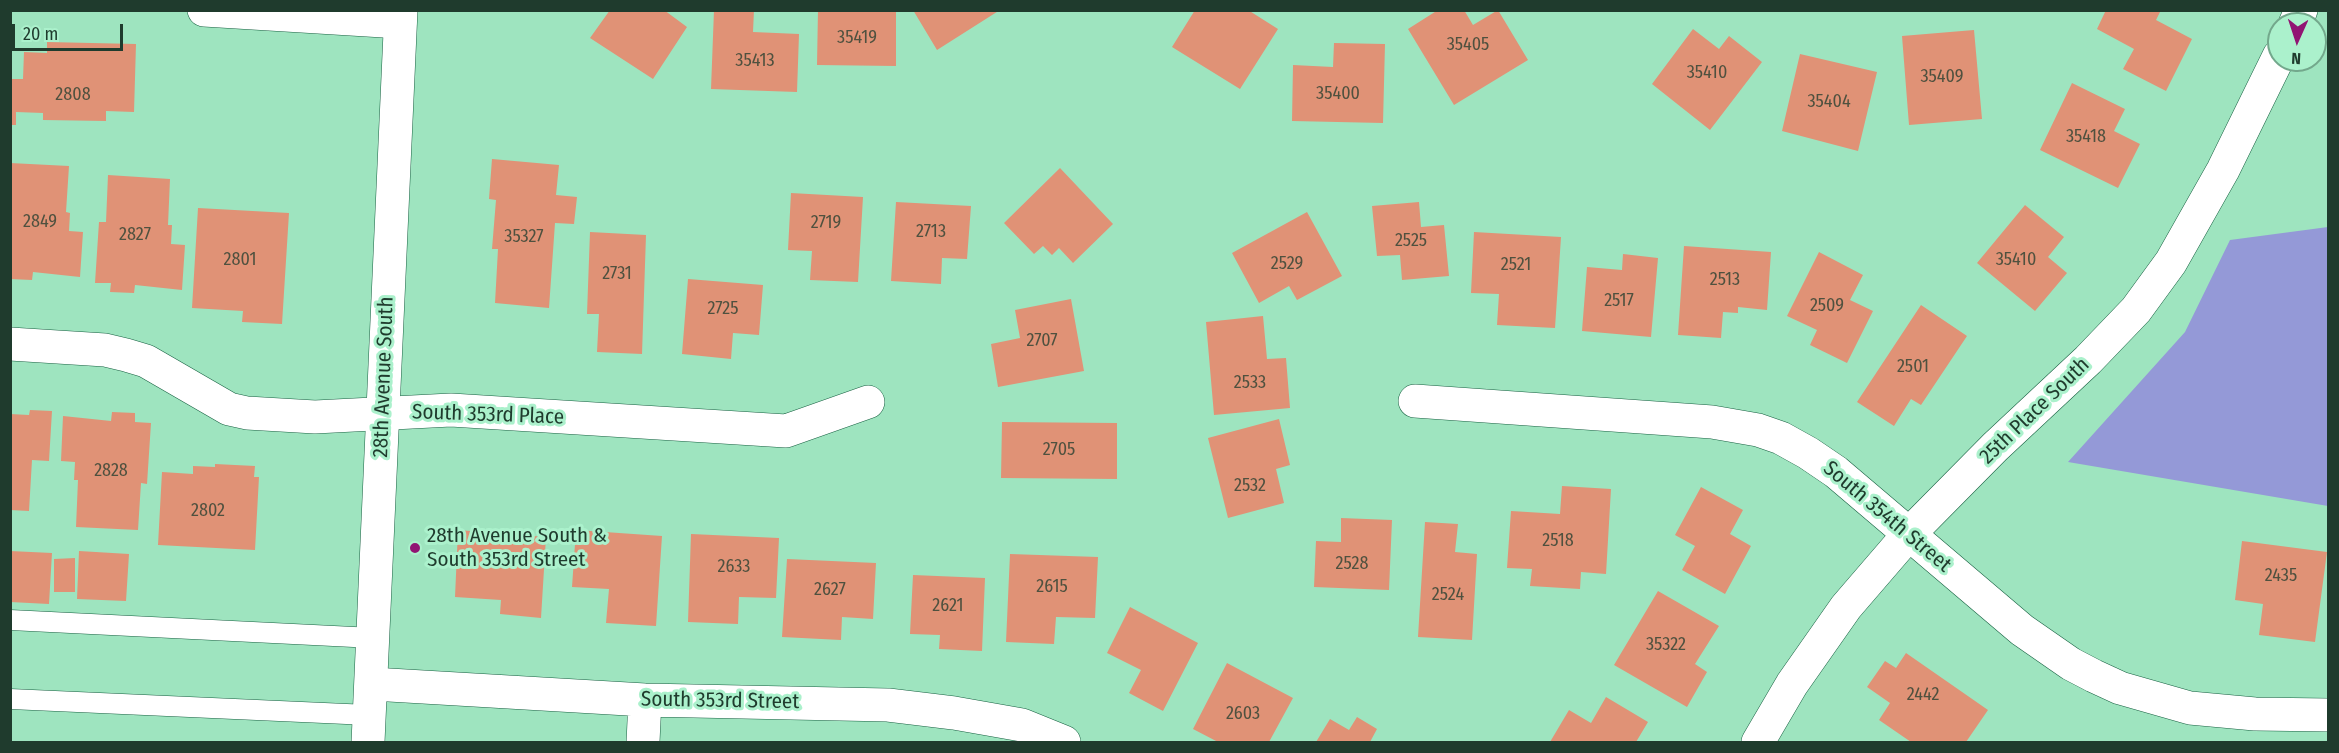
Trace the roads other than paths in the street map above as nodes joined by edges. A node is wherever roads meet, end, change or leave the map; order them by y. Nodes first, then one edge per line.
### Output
1 (204, 10) edge
2 (400, 16) edge
3 (2271, 72) edge
4 (10, 344) edge
5 (1414, 401) dead end
6 (868, 402) dead end
7 (382, 414) junction
8 (1908, 535) junction
9 (10, 621) edge
10 (374, 638) junction
11 (10, 699) edge
12 (645, 700) junction
13 (370, 714) edge
14 (2328, 715) edge
15 (643, 742) edge
16 (1064, 742) edge
17 (1758, 742) edge

1 - 2 street
2 - 7 street, 28th Avenue South
3 - 8 street, 25th Place South
4 - 7 street, South 353rd Place
5 - 8 street, South 354th Street
6 - 7 street, South 353rd Place
7 - 10 street, 28th Avenue South
8 - 14 street, South 354th Street
8 - 17 street, 25th Place South
9 - 10 lane
10 - 13 street, 28th Avenue South
11 - 13 lane
12 - 13 street, South 353rd Street
12 - 15 street
12 - 16 street, South 353rd Street

